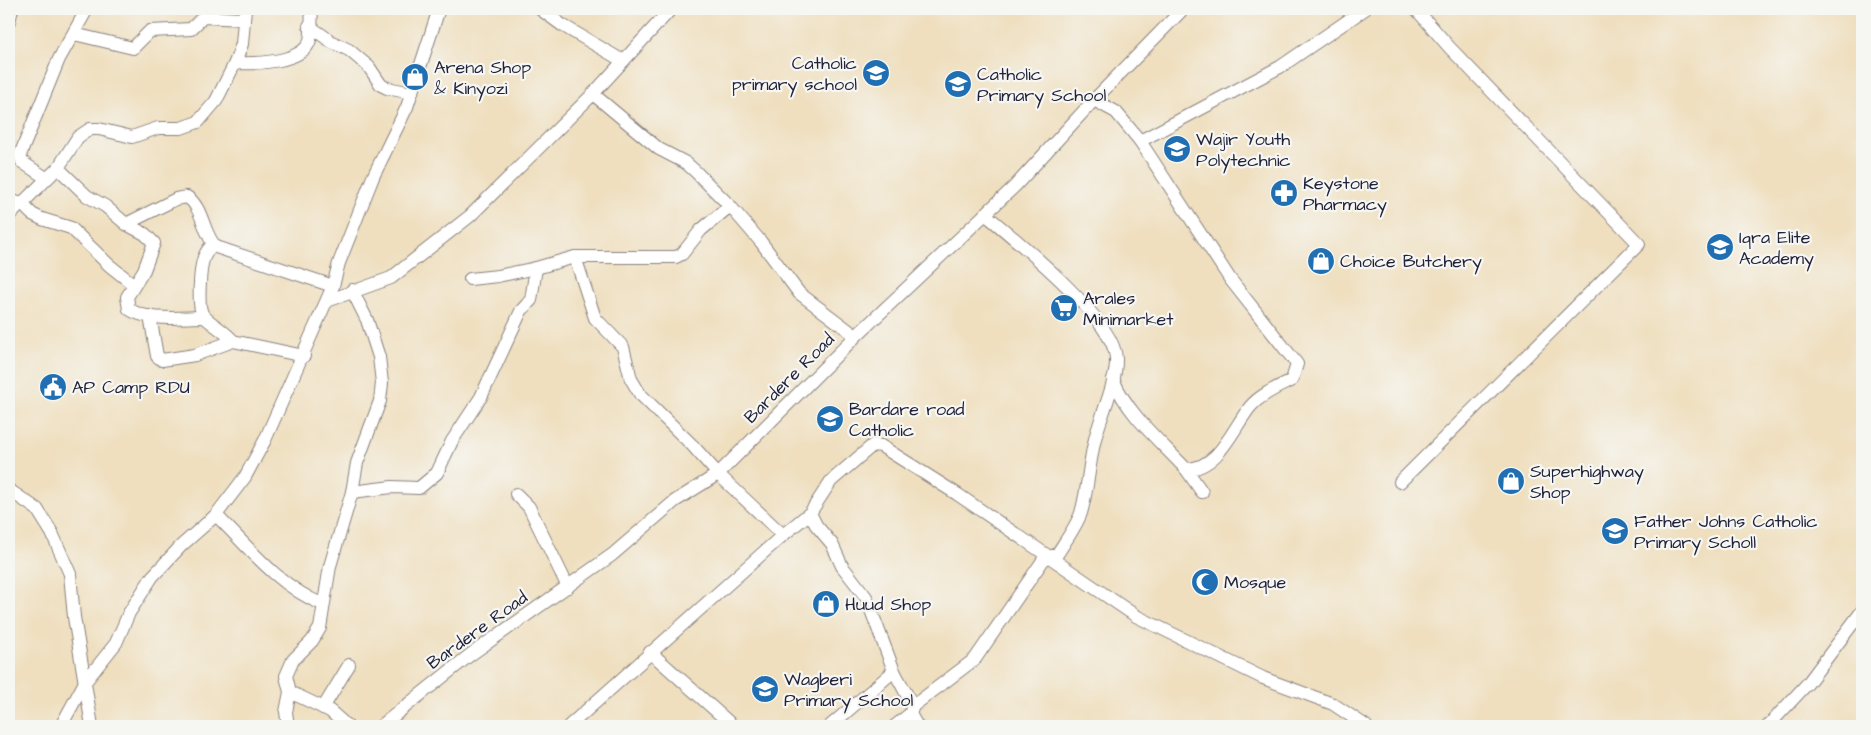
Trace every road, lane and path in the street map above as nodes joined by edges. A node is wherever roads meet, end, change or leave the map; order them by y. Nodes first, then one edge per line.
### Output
1 (87, 9) edge
2 (312, 9) edge
3 (439, 9) edge
4 (540, 9) edge
5 (671, 9) edge
6 (1183, 9) edge
7 (1365, 9) edge
8 (1416, 9) edge
9 (244, 14) edge
10 (309, 26) junction
11 (74, 34) junction
12 (623, 61) junction
13 (235, 63) junction
14 (412, 92) junction
15 (593, 94) junction
16 (1094, 100) junction
17 (1140, 141) junction
18 (58, 168) junction
19 (46, 178) junction
20 (9, 200) edge
21 (22, 204) junction
22 (730, 206) junction
23 (985, 214) junction
24 (9, 216) edge
25 (126, 224) junction
26 (213, 244) junction
27 (575, 257) junction
28 (536, 268) junction
29 (470, 279) dead end
30 (134, 284) junction
31 (333, 286) junction
32 (352, 290) junction
33 (327, 301) junction
34 (150, 316) junction
35 (204, 316) junction
36 (856, 336) junction
37 (233, 341) junction
38 (304, 356) junction
39 (1113, 379) junction
40 (1186, 469) junction
41 (718, 474) junction
42 (1400, 482) dead end
43 (9, 490) edge
44 (352, 492) junction
45 (1202, 492) dead end
46 (516, 494) dead end
47 (810, 513) junction
48 (216, 515) junction
49 (783, 535) junction
50 (1046, 556) junction
51 (568, 587) junction
52 (322, 604) junction
53 (1862, 610) edge
54 (650, 652) junction
55 (349, 665) dead end
56 (894, 671) junction
57 (85, 682) junction
58 (290, 692) junction
59 (323, 708) junction
60 (912, 710) junction
61 (61, 726) edge
62 (92, 726) edge
63 (288, 726) edge
64 (347, 726) edge
65 (381, 726) edge
66 (569, 726) edge
67 (733, 726) edge
68 (830, 726) edge
69 (895, 726) edge
70 (917, 726) edge
71 (1366, 726) edge
72 (1768, 726) edge

1 - 11 street
2 - 10 street
3 - 14 street
4 - 12 street
5 - 12 street
6 - 16 street, Bardere Road
7 - 17 street
8 - 42 street
9 - 11 street
9 - 13 street
10 - 13 street
10 - 14 street
11 - 19 street
12 - 15 street
13 - 18 street
14 - 31 street
15 - 22 street
15 - 32 street
16 - 17 street
16 - 23 street, Bardere Road
17 - 40 street
18 - 19 street
18 - 25 street
19 - 21 street
20 - 21 street
21 - 24 street
21 - 30 street
22 - 27 street
22 - 36 street
23 - 36 street, Bardere Road
23 - 39 street
25 - 26 street
25 - 30 street
26 - 31 street
26 - 35 street
27 - 28 street
27 - 41 street
28 - 29 street
28 - 44 street
30 - 34 street
31 - 33 street
32 - 33 street
32 - 44 street
33 - 38 street
34 - 35 street
34 - 37 street
35 - 37 street
36 - 41 street, Bardere Road
37 - 38 street
38 - 48 street
39 - 40 street
39 - 50 street
40 - 45 street
41 - 49 street
41 - 51 street, Bardere Road
43 - 57 street
44 - 52 street
46 - 51 street
47 - 49 street
47 - 50 street
47 - 56 street
48 - 52 street
48 - 57 street
49 - 54 street
50 - 60 street
50 - 71 street
51 - 65 street, Bardere Road
52 - 58 street
53 - 72 street
54 - 66 street
54 - 67 street
55 - 59 street
56 - 60 street
56 - 68 street
57 - 61 street
57 - 62 street
58 - 59 street
58 - 63 street
59 - 64 street
60 - 69 street
60 - 70 street

